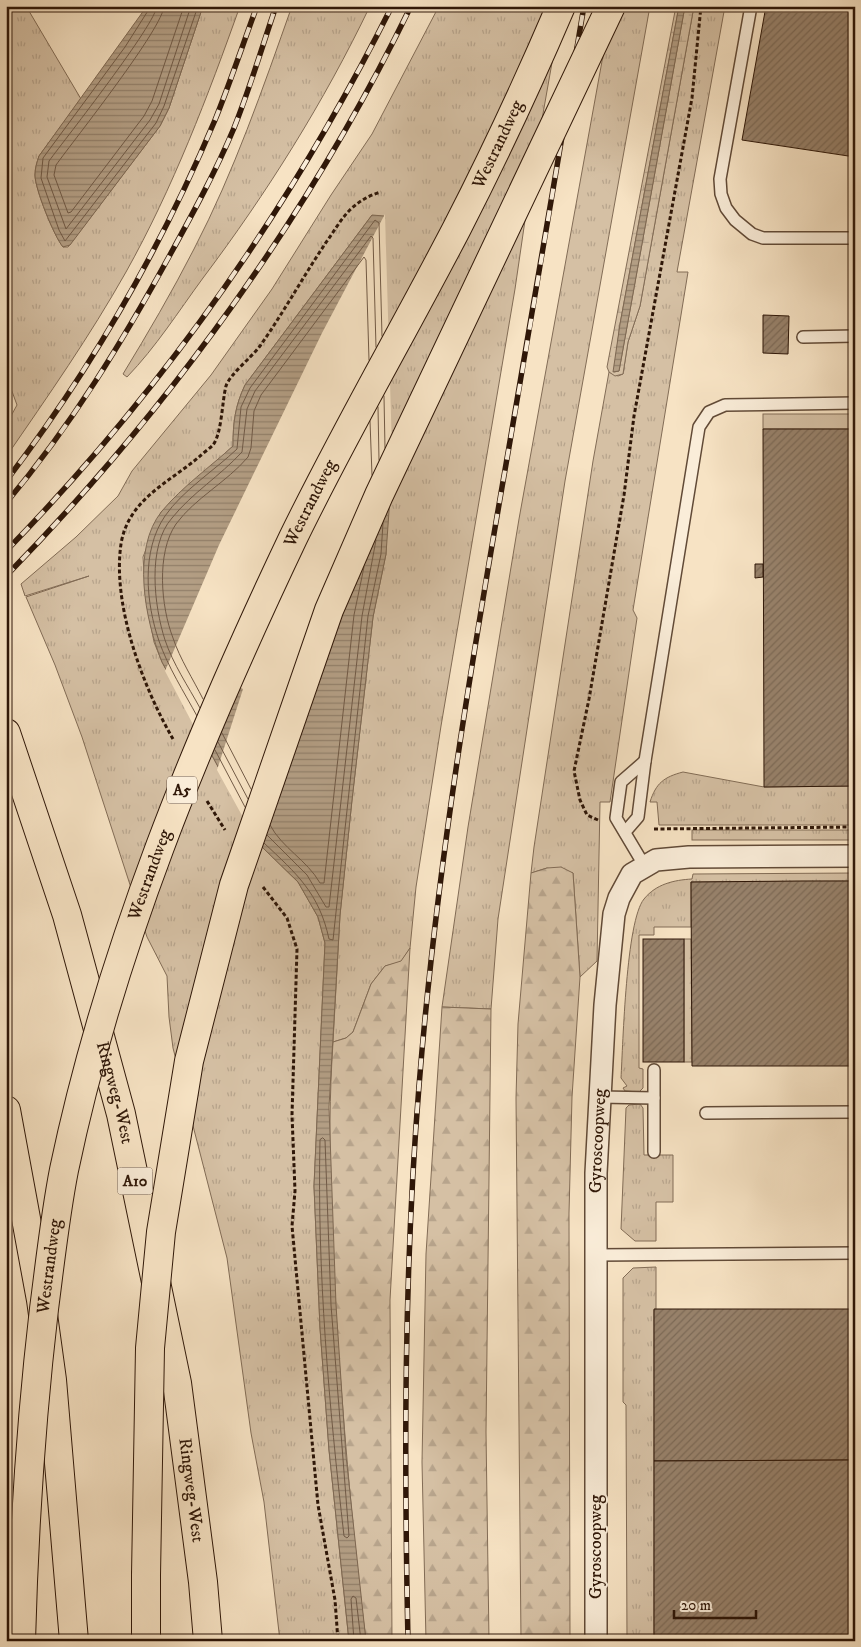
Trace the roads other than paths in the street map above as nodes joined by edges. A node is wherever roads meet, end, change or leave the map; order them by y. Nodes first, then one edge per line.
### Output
1 (561, 6) edge
2 (611, 6) edge
3 (751, 6) edge
4 (855, 238) edge
5 (855, 336) edge
6 (803, 337) dead end
7 (855, 403) edge
8 (6, 733) edge
9 (644, 761) junction
10 (625, 832) junction
11 (855, 856) edge
12 (644, 865) junction
13 (654, 1070) dead end
14 (600, 1097) junction
15 (654, 1098) junction
16 (6, 1110) edge
17 (855, 1112) edge
18 (706, 1113) dead end
19 (654, 1152) dead end
20 (855, 1253) edge
21 (596, 1255) junction
22 (21, 1641) edge
23 (74, 1641) edge
24 (146, 1641) edge
25 (208, 1641) edge
26 (596, 1641) edge

1 - 22 highway, Westrandweg / A5, bridge
2 - 24 highway, bridge
3 - 4 lane
5 - 6 lane
7 - 9 lane
8 - 25 highway, Ringweg-West / A10
9 - 10 lane
9 - 10 lane
10 - 12 lane
11 - 12 street, Gyroscoopweg
12 - 14 street, Gyroscoopweg
13 - 15 lane
14 - 15 lane
14 - 21 street, Gyroscoopweg
15 - 19 lane
16 - 23 highway
17 - 18 lane
20 - 21 lane
21 - 26 street, Gyroscoopweg

